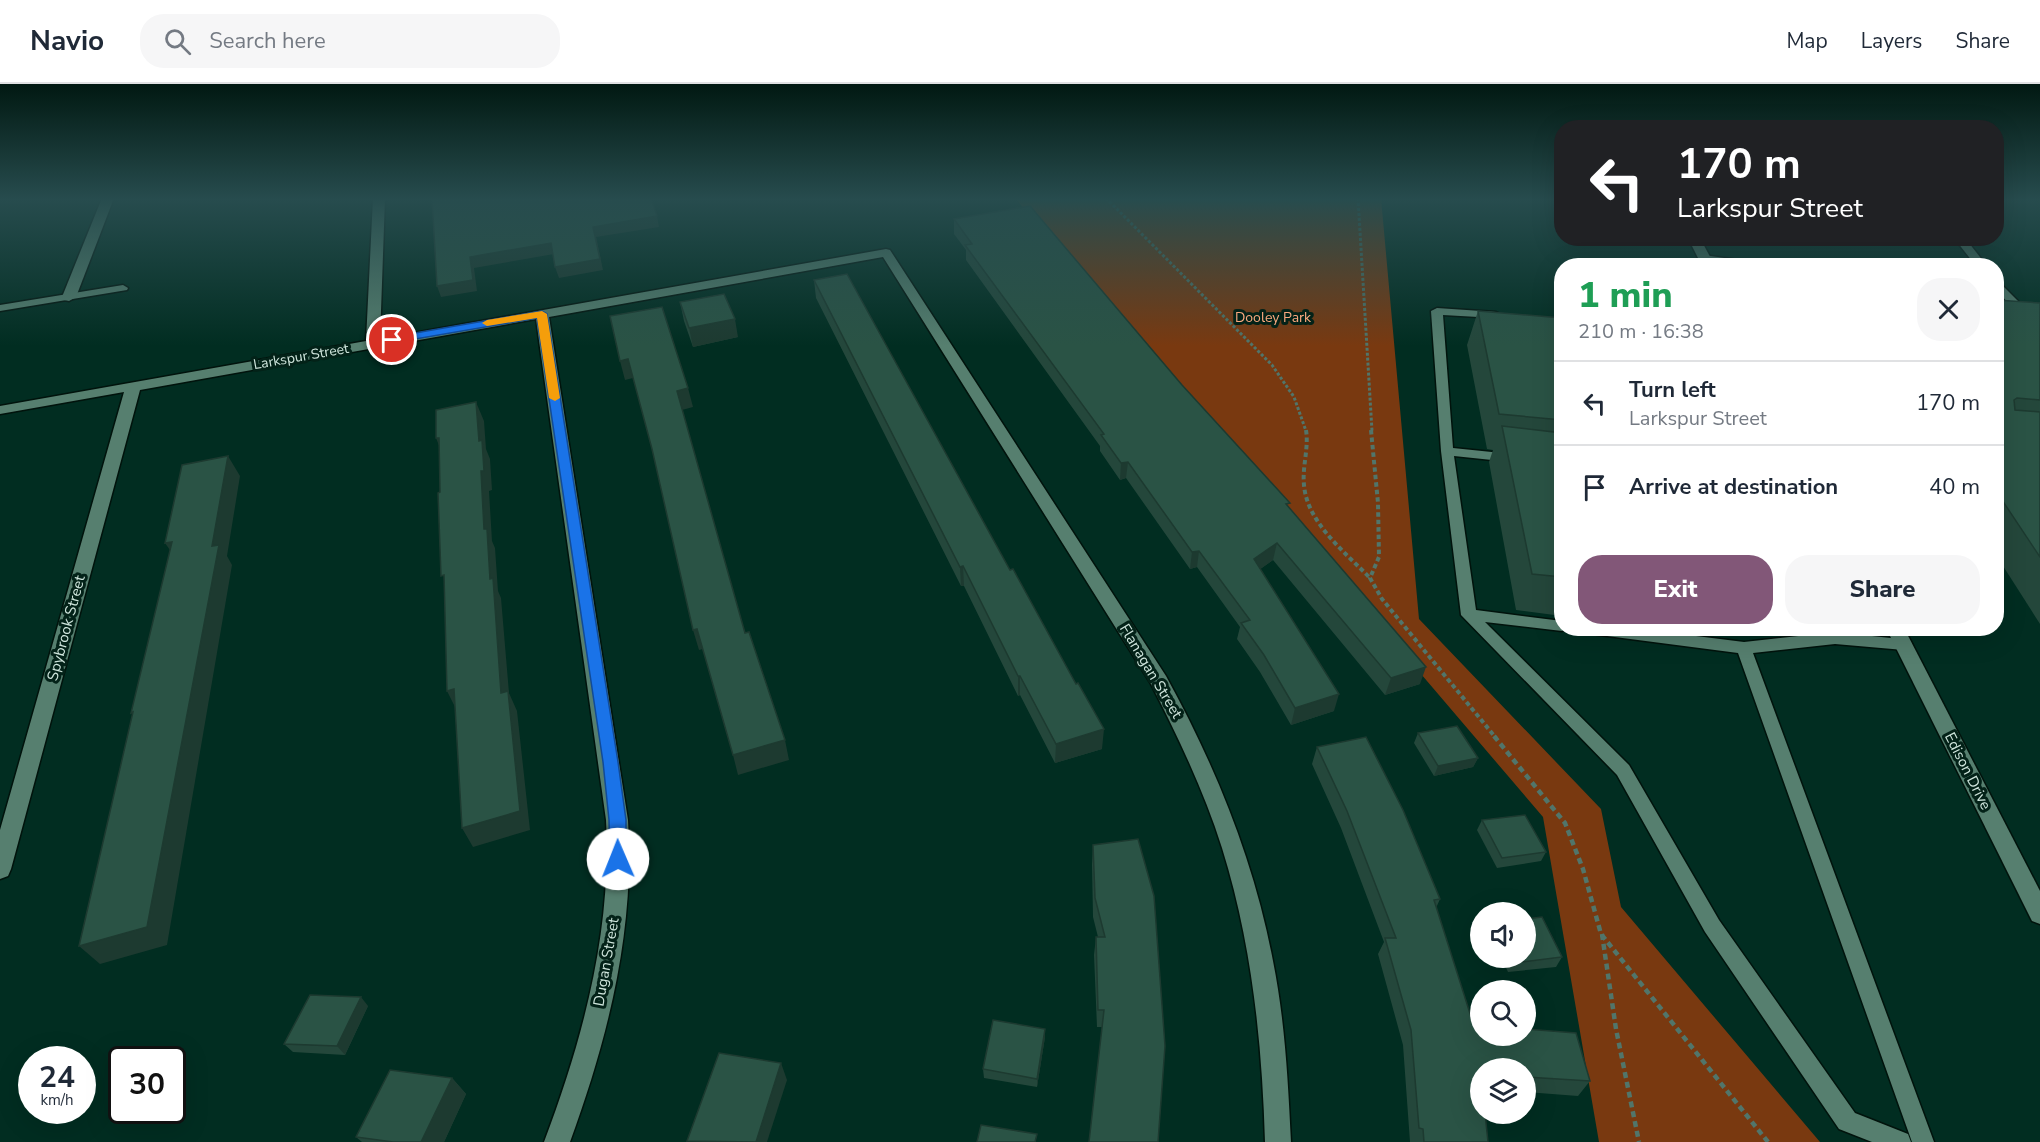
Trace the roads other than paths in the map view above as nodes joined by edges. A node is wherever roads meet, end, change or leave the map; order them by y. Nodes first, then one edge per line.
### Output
1 (89, 247) edge
2 (377, 247) edge
3 (886, 253) joint
4 (123, 288) dead end
5 (2004, 291) edge
6 (69, 297) junction
7 (2004, 306) edge
8 (0, 308) edge
9 (542, 314) junction
10 (1505, 315) edge
11 (373, 343) junction
12 (133, 387) junction
13 (0, 410) edge
14 (1447, 451) junction
15 (1527, 460) edge
16 (1469, 615) junction
17 (1554, 625) edge
18 (1648, 636) edge
19 (1899, 636) edge
20 (1744, 648) junction
21 (0, 869) edge
22 (2040, 914) edge
23 (557, 1142) edge
24 (1278, 1142) edge
25 (1900, 1142) edge
26 (1923, 1142) edge

1 - 6 street
2 - 11 street
3 - 9 street, Larkspur Street
3 - 24 street, Flanagan Street
4 - 6 lane
5 - 7 lane
6 - 8 lane
9 - 11 street, Larkspur Street
9 - 23 street, Dugan Street
10 - 14 lane
11 - 12 street, Larkspur Street
12 - 13 street, Larkspur Street
12 - 21 street, Spybrook Street
14 - 15 lane
14 - 16 lane
16 - 17 lane
16 - 25 lane
18 - 20 lane
19 - 20 lane
19 - 22 street, Edison Drive
20 - 26 lane

